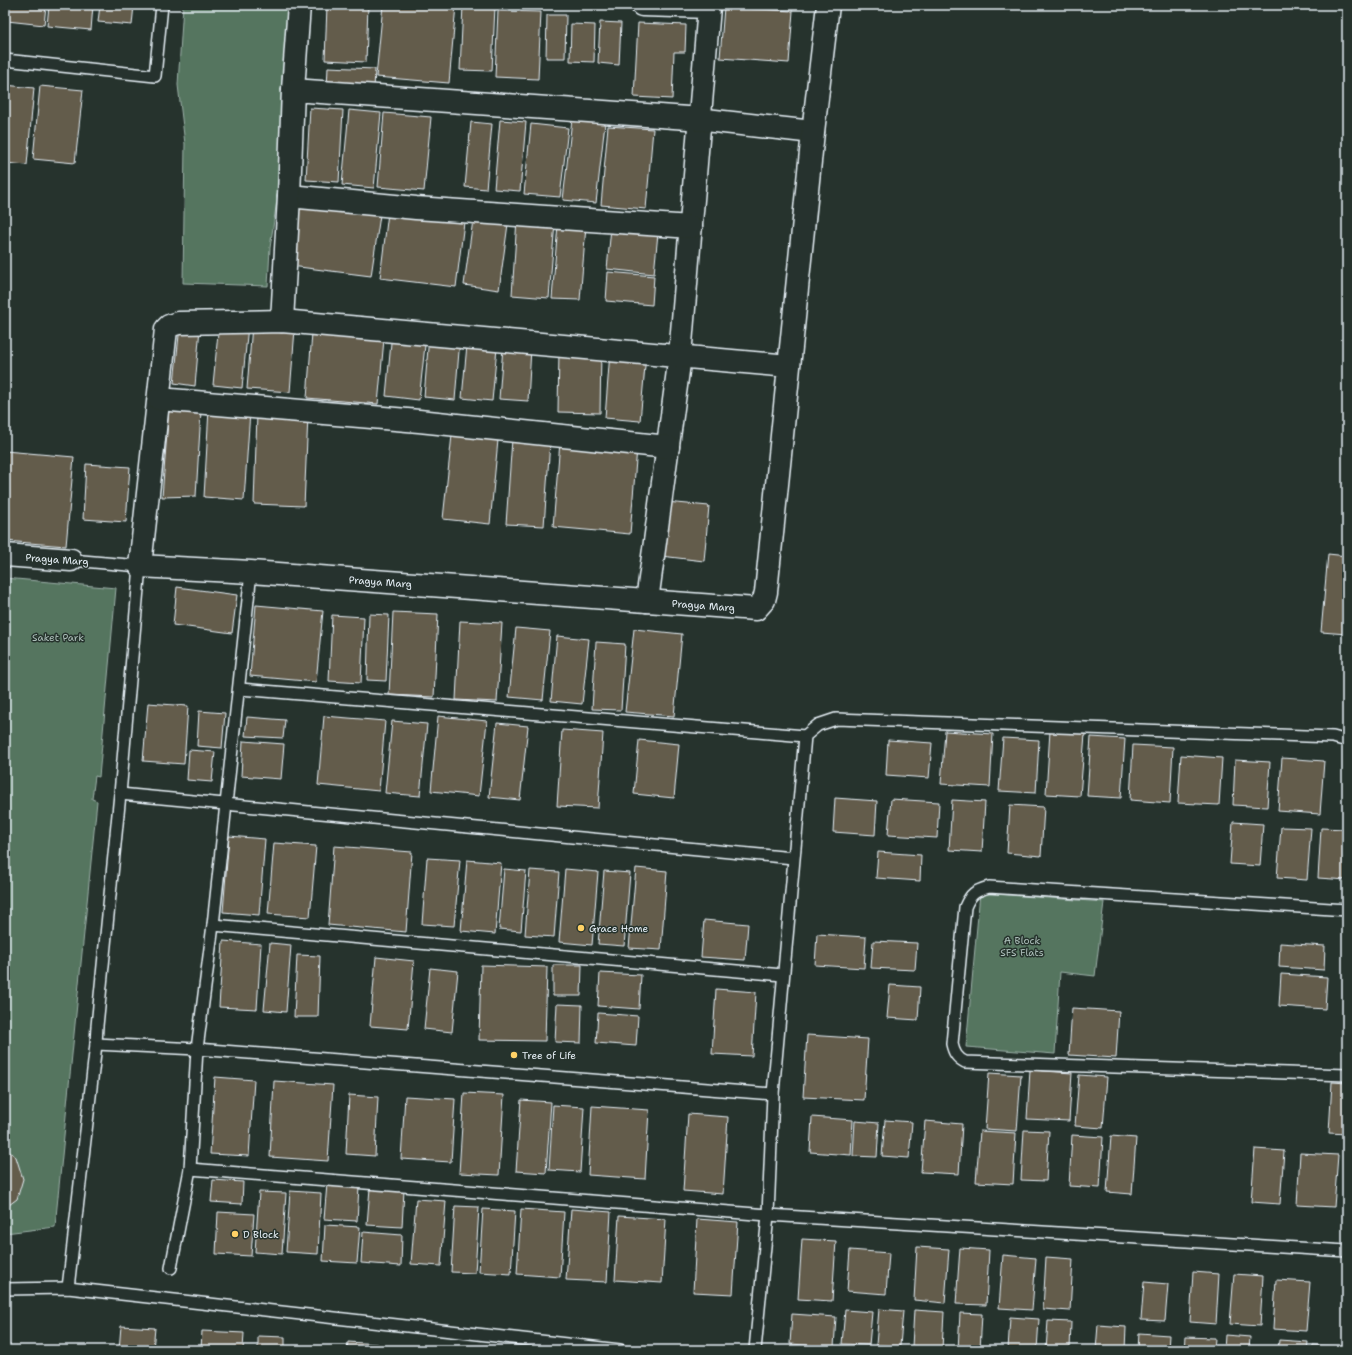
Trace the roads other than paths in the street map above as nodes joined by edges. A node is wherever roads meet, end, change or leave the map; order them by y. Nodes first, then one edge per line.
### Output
1 (162, 5) edge
2 (299, 5) edge
3 (642, 5) edge
4 (828, 5) edge
5 (5, 60) edge
6 (293, 90) junction
7 (700, 120) junction
8 (813, 132) junction
9 (289, 196) junction
10 (691, 227) junction
11 (282, 320) junction
12 (680, 356) junction
13 (789, 366) junction
14 (158, 399) junction
15 (668, 447) junction
16 (5, 555) edge
17 (71, 560) joint
18 (140, 566) junction
19 (251, 572) junction
20 (648, 601) junction
21 (240, 689) junction
22 (805, 736) junction
23 (1347, 741) edge
24 (120, 794) junction
25 (227, 804) junction
26 (793, 858) junction
27 (1347, 910) edge
28 (213, 925) junction
29 (783, 975) junction
30 (96, 1044) junction
31 (197, 1048) junction
32 (1347, 1075) edge
33 (773, 1094) junction
34 (190, 1169) junction
35 (768, 1216) junction
36 (1347, 1251) edge
37 (171, 1268) dead end
38 (68, 1288) junction
39 (5, 1289) edge
40 (620, 1350) edge
41 (755, 1350) edge

1 - 5 lane
2 - 6 street
3 - 7 street
4 - 8 street
6 - 7 street
6 - 9 street
7 - 8 street
7 - 10 street
8 - 13 street
9 - 10 street
9 - 11 street
10 - 12 street
11 - 12 street
11 - 14 street
12 - 13 street
12 - 15 street
13 - 20 street, Pragya Marg
14 - 15 street
14 - 18 street
15 - 20 street
16 - 17 street, Pragya Marg
17 - 18 lane, Pragya Marg
18 - 19 street, Pragya Marg
18 - 24 lane
19 - 20 street, Pragya Marg
19 - 21 lane
21 - 22 lane
21 - 25 lane
22 - 23 lane
22 - 26 lane
24 - 25 lane
24 - 30 lane
25 - 26 lane
25 - 28 lane
26 - 29 lane
27 - 32 lane
28 - 29 lane
28 - 31 lane
29 - 33 lane
30 - 31 lane
30 - 38 lane
31 - 33 lane
31 - 34 lane
33 - 35 lane
34 - 35 lane
34 - 37 lane
35 - 36 lane
35 - 41 lane
38 - 39 lane
38 - 40 lane

